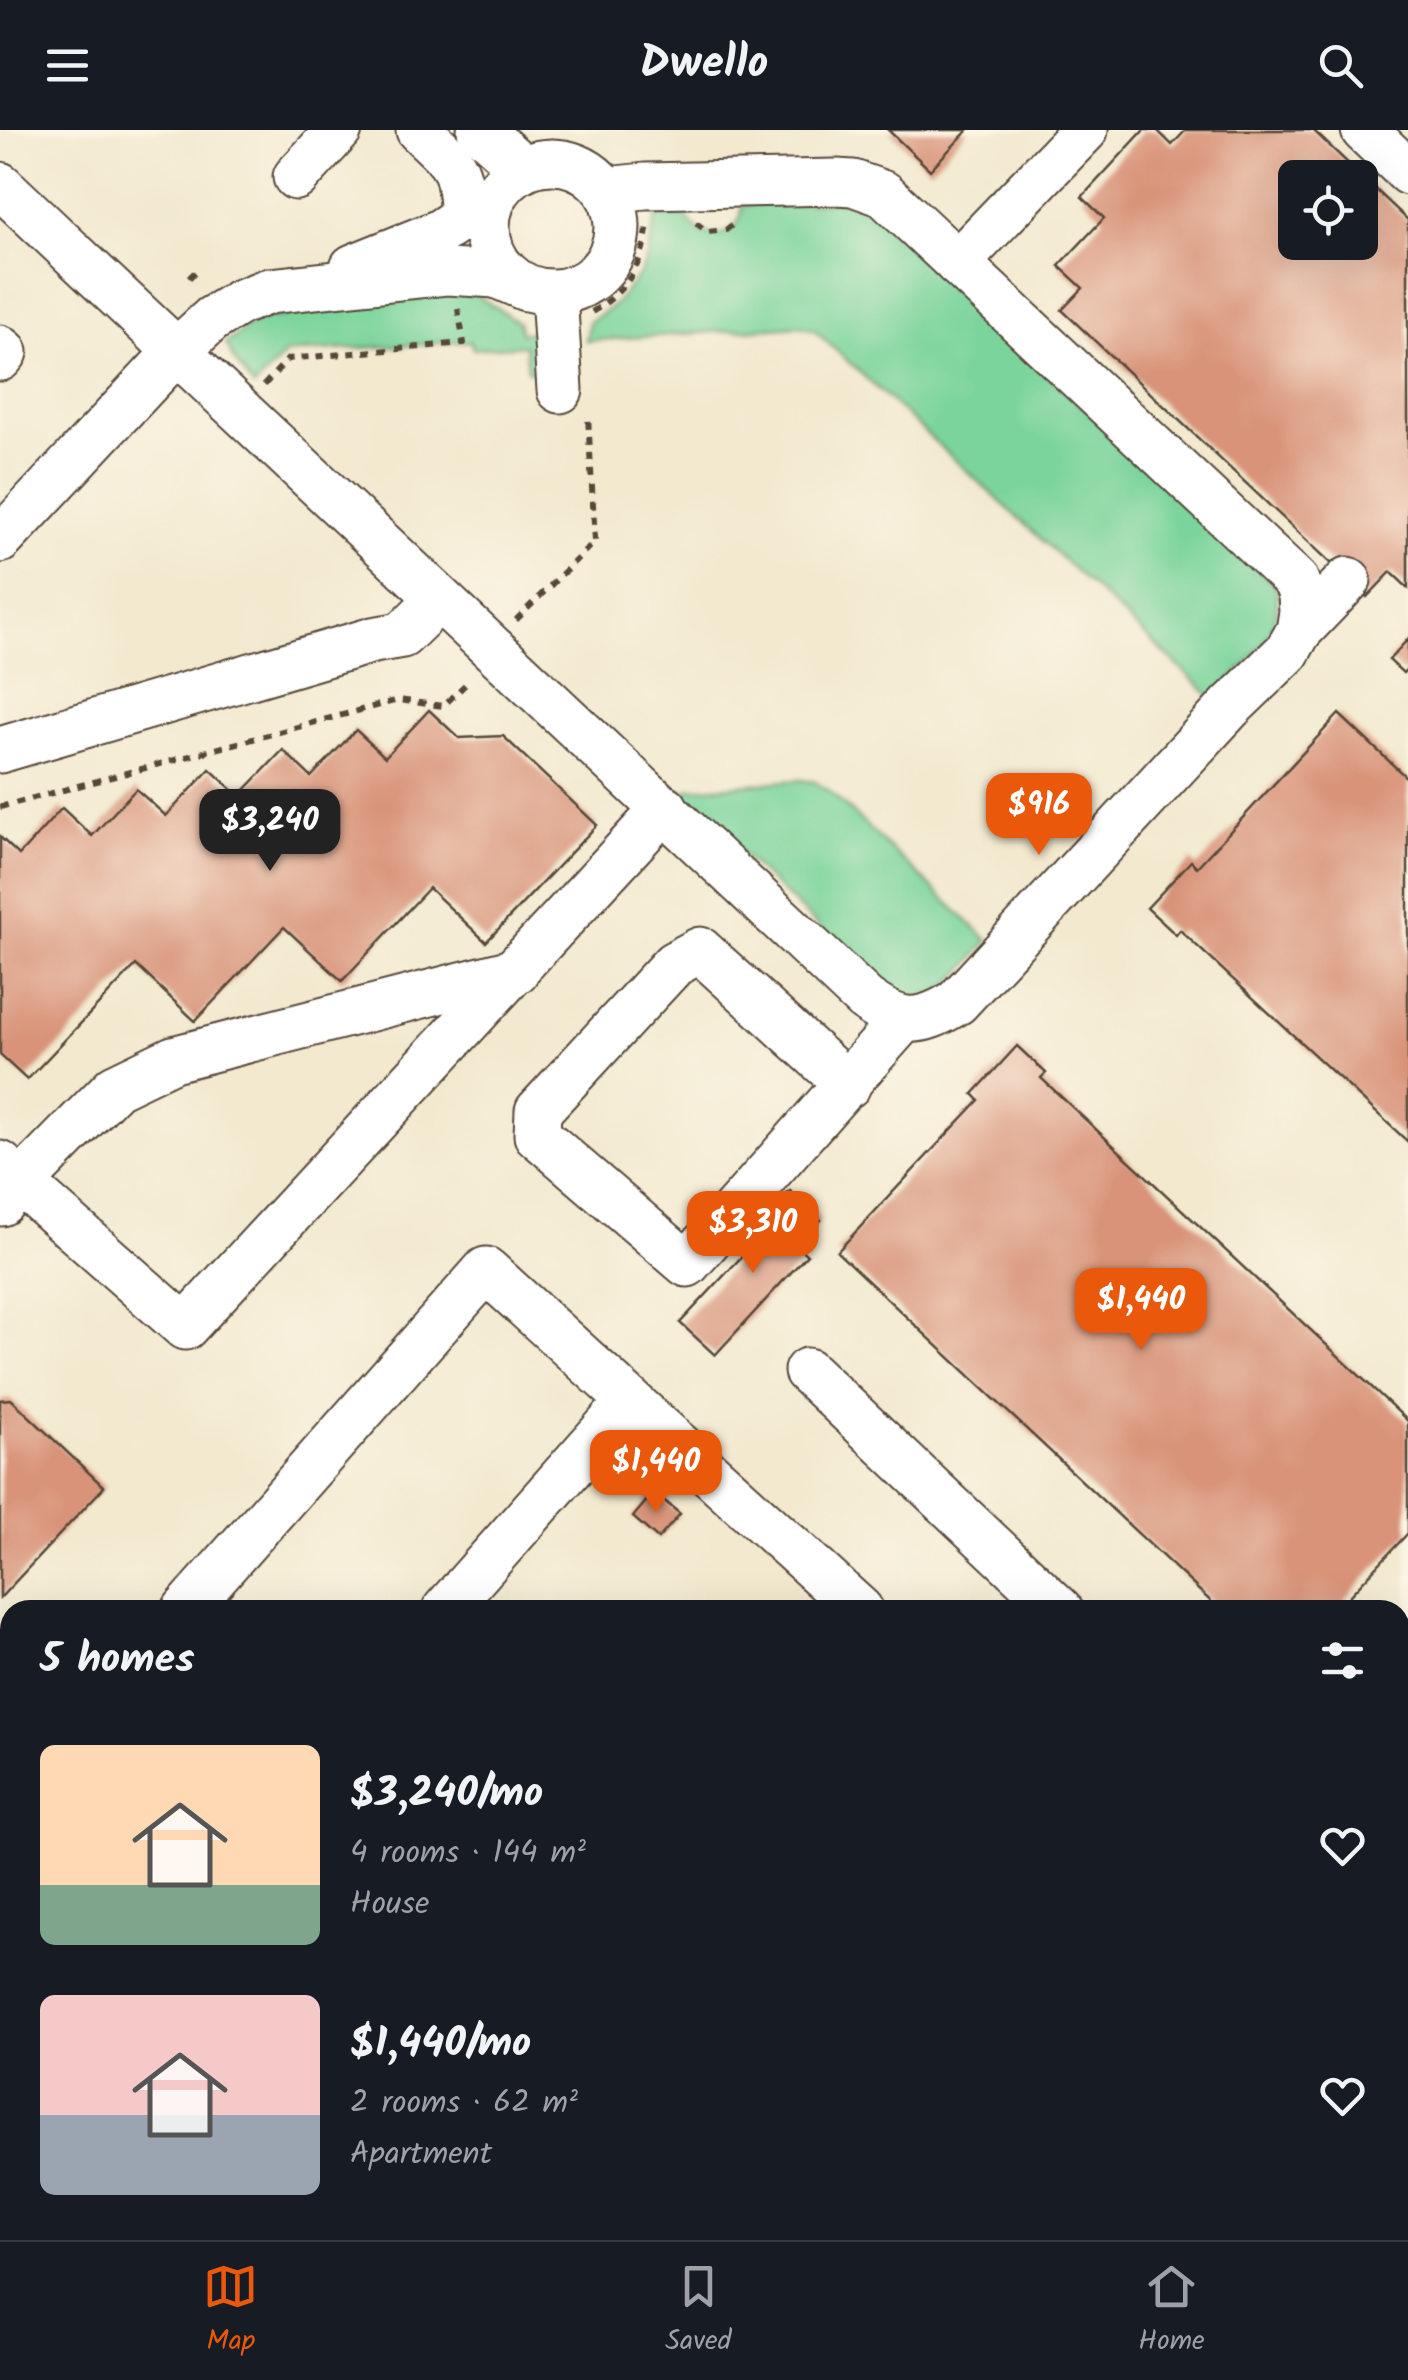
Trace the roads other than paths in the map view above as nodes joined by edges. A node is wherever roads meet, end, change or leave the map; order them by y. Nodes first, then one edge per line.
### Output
1 (339, 130) edge
2 (419, 130) edge
3 (480, 130) edge
4 (1085, 130) edge
5 (1364, 130) edge
6 (594, 164) edge
7 (1408, 172) edge
8 (296, 177) dead end
9 (0, 185) edge
10 (493, 195) junction
11 (958, 263) junction
12 (305, 287) junction
13 (555, 300) junction
14 (0, 348) edge
15 (175, 353) junction
16 (0, 358) edge
17 (574, 399) road end
18 (0, 540) edge
19 (1348, 580) dead end
20 (439, 599) junction
21 (1299, 631) junction
22 (0, 750) edge
23 (665, 808) junction
24 (518, 970) junction
25 (903, 1020) junction
26 (848, 1085) junction
27 (7, 1184) edge
28 (807, 1372) dead end
29 (630, 1401) junction
30 (194, 1600) edge
31 (454, 1600) edge
32 (843, 1600) edge
33 (1049, 1600) edge

1 - 8 street
2 - 10 street
3 - 10 street
4 - 11 street
5 - 7 street
6 - 10 street
6 - 11 street
6 - 13 street
9 - 15 street
10 - 12 street
10 - 13 street
11 - 21 street
12 - 13 street
12 - 15 street
13 - 17 street
14 - 16 street
15 - 18 street
15 - 20 street
19 - 21 street
20 - 22 street
20 - 23 street
21 - 25 street
23 - 24 street
23 - 25 street
24 - 27 street
24 - 27 street
25 - 26 street
26 - 26 street
28 - 33 street
29 - 30 street
29 - 31 street
29 - 32 street

